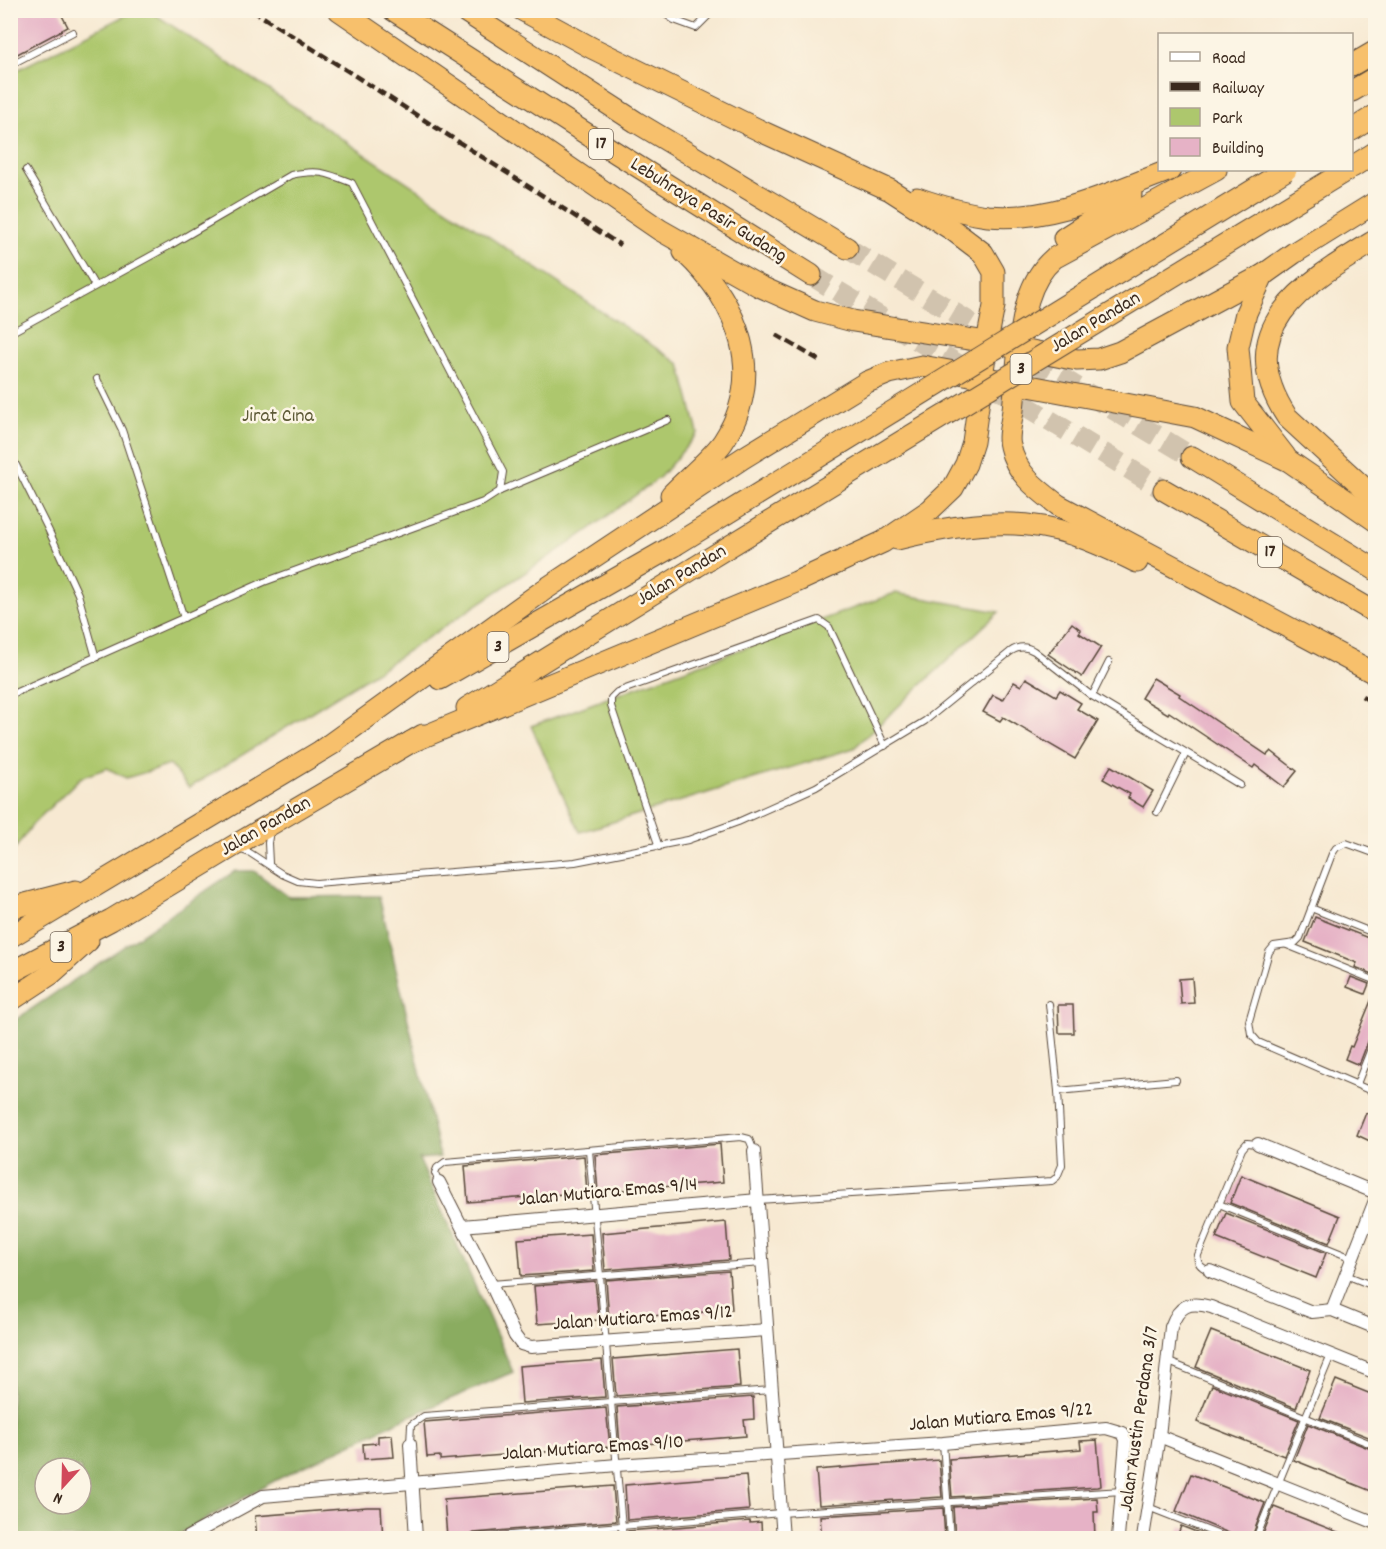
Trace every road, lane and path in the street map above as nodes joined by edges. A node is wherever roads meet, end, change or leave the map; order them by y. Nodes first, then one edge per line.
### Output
1 (339, 10) edge
2 (393, 10) edge
3 (463, 10) edge
4 (522, 10) edge
5 (659, 10) edge
6 (714, 10) edge
7 (73, 32) dead end
8 (1376, 51) edge
9 (1353, 64) edge
10 (10, 65) edge
11 (1376, 77) edge
12 (1353, 90) edge
13 (1376, 115) edge
14 (1353, 128) edge
15 (1376, 152) edge
16 (1353, 166) edge
17 (27, 170) dead end
18 (1167, 171) edge
19 (1168, 171) edge
20 (1214, 171) edge
21 (1285, 171) edge
22 (1345, 171) edge
23 (890, 190) junction
24 (1376, 202) edge
25 (660, 230) junction
26 (1376, 240) edge
27 (848, 248) tunnel mouth
28 (1054, 258) junction
29 (811, 275) tunnel mouth
30 (1263, 275) junction
31 (95, 286) junction
32 (10, 333) edge
33 (987, 342) junction
34 (1019, 349) junction
35 (983, 377) junction
36 (97, 379) dead end
37 (1016, 383) junction
38 (668, 420) dead end
39 (10, 453) edge
40 (1192, 457) tunnel mouth
41 (1289, 460) junction
42 (1164, 490) tunnel mouth
43 (500, 491) junction
44 (1376, 499) edge
45 (1376, 522) edge
46 (639, 527) junction
47 (883, 542) junction
48 (1376, 570) edge
49 (1376, 613) edge
50 (184, 618) junction
51 (96, 658) junction
52 (1109, 662) dead end
53 (1369, 671) edge
54 (10, 695) edge
55 (1092, 696) junction
56 (411, 742) junction
57 (885, 746) junction
58 (322, 750) junction
59 (1186, 753) junction
60 (1240, 785) dead end
61 (1156, 812) dead end
62 (273, 823) junction
63 (232, 847) junction
64 (659, 847) junction
65 (1376, 854) edge
66 (269, 863) junction
67 (98, 886) junction
68 (10, 909) edge
69 (1311, 909) junction
70 (111, 920) junction
71 (1376, 934) edge
72 (10, 938) edge
73 (1284, 943) junction
74 (10, 973) edge
75 (1376, 981) edge
76 (10, 1002) edge
77 (1049, 1004) dead end
78 (1376, 1036) edge
79 (1176, 1080) dead end
80 (1357, 1084) junction
81 (1058, 1091) junction
82 (1376, 1092) edge
83 (1258, 1144) joint
84 (589, 1150) junction
85 (754, 1151) joint
86 (439, 1182) joint
87 (1376, 1193) edge
88 (758, 1200) junction
89 (1219, 1204) junction
90 (1374, 1207) edge
91 (595, 1214) junction
92 (462, 1226) junction
93 (1353, 1258) junction
94 (762, 1263) junction
95 (1210, 1271) joint
96 (600, 1275) junction
97 (1346, 1275) junction
98 (491, 1284) junction
99 (1376, 1287) edge
100 (1332, 1310) junction
101 (1376, 1328) edge
102 (767, 1330) junction
103 (606, 1342) junction
104 (1331, 1355) junction
105 (1169, 1362) junction
106 (1376, 1373) edge
107 (772, 1390) junction
108 (611, 1401) junction
109 (1306, 1417) junction
110 (1159, 1436) junction
111 (943, 1443) junction
112 (410, 1444) joint
113 (1376, 1446) edge
114 (776, 1455) junction
115 (617, 1466) junction
116 (412, 1483) junction
117 (1278, 1485) junction
118 (1122, 1491) junction
119 (947, 1502) junction
120 (1148, 1506) junction
121 (781, 1513) junction
122 (1376, 1523) edge
123 (622, 1527) junction
124 (186, 1539) edge
125 (416, 1539) edge
126 (474, 1539) edge
127 (623, 1539) edge
128 (783, 1539) edge
129 (950, 1539) edge
130 (1118, 1539) edge
131 (1143, 1539) edge
132 (1227, 1539) edge
133 (1256, 1539) edge

1 - 25 highway
2 - 29 highway, Lebuhraya Pasir Gudang / 17
3 - 27 highway, Lebuhraya Pasir Gudang / 17
4 - 23 highway
5 - 6 lane
7 - 10 lane
8 - 9 highway
11 - 12 highway
13 - 14 highway
15 - 16 highway
17 - 31 lane
18 - 23 highway
19 - 28 highway
20 - 28 highway
21 - 58 highway, Jalan Pandan / 3, bridge
22 - 56 highway, Jalan Pandan / 3, bridge
23 - 33 highway
24 - 30 highway
25 - 33 highway
25 - 46 highway
26 - 44 highway
28 - 34 highway
30 - 34 highway
30 - 41 highway
31 - 32 lane
31 - 43 lane
33 - 34 highway
33 - 35 highway
34 - 37 highway
35 - 37 highway
35 - 46 highway
35 - 47 highway
36 - 50 lane
37 - 41 highway
37 - 53 highway
38 - 43 lane
39 - 51 lane
40 - 48 highway, 17
41 - 45 highway
42 - 49 highway, 17
43 - 50 lane
46 - 58 highway
47 - 53 highway
47 - 56 highway
50 - 51 lane
51 - 54 lane
52 - 55 lane
55 - 57 lane
55 - 59 lane
56 - 62 highway, Jalan Pandan / 3
57 - 64 lane
57 - 64 lane
58 - 67 highway, Jalan Pandan / 3
59 - 60 lane
59 - 61 lane
62 - 63 highway, Jalan Pandan / 3
62 - 66 lane
63 - 66 lane
63 - 70 highway, Jalan Pandan / 3
64 - 66 lane
65 - 69 lane
67 - 68 highway
67 - 72 highway, Jalan Pandan / 3
69 - 71 lane
69 - 73 lane
70 - 74 highway, Jalan Pandan / 3
70 - 76 highway
73 - 75 lane
73 - 80 lane
77 - 81 lane
78 - 80 lane
79 - 81 lane
80 - 82 lane
81 - 88 lane
83 - 87 street
83 - 89 lane
84 - 85 lane
84 - 86 lane
84 - 91 lane
85 - 88 street
86 - 92 street
88 - 91 street, Jalan Mutiara Emas 9/14
88 - 94 street
89 - 93 lane
89 - 95 lane
90 - 93 street
91 - 92 street, Jalan Mutiara Emas 9/14
91 - 96 lane
92 - 98 street
93 - 97 street
94 - 96 lane
94 - 102 street
95 - 100 street
96 - 98 lane
96 - 103 lane
97 - 99 lane
97 - 100 street
98 - 103 street, Jalan Mutiara Emas 9/12
100 - 101 street
102 - 103 street, Jalan Mutiara Emas 9/12
102 - 107 street
103 - 108 lane
104 - 105 street, Jalan Austin Perdana 3/7
104 - 106 street
104 - 109 lane
105 - 109 lane
105 - 110 street, Jalan Austin Perdana 3/7
107 - 108 lane
107 - 114 street
108 - 112 lane
108 - 115 lane
109 - 113 lane
109 - 117 lane
110 - 117 street
110 - 120 street, Jalan Austin Perdana 3/7
111 - 114 street, Jalan Mutiara Emas 9/22
111 - 118 street, Jalan Mutiara Emas 9/22
111 - 119 lane
112 - 116 street
114 - 115 street, Jalan Mutiara Emas 9/10
114 - 121 street
115 - 116 street, Jalan Mutiara Emas 9/10
115 - 123 lane
116 - 124 street, Jalan Mutiara Emas 9/10
116 - 125 street
117 - 122 street
117 - 133 lane
118 - 119 lane
118 - 130 street, Jalan Mutiara Emas 9/22
119 - 121 lane
119 - 129 lane
120 - 131 street, Jalan Austin Perdana 3/7
120 - 132 lane
121 - 123 lane
121 - 128 street
123 - 126 lane
123 - 127 lane

